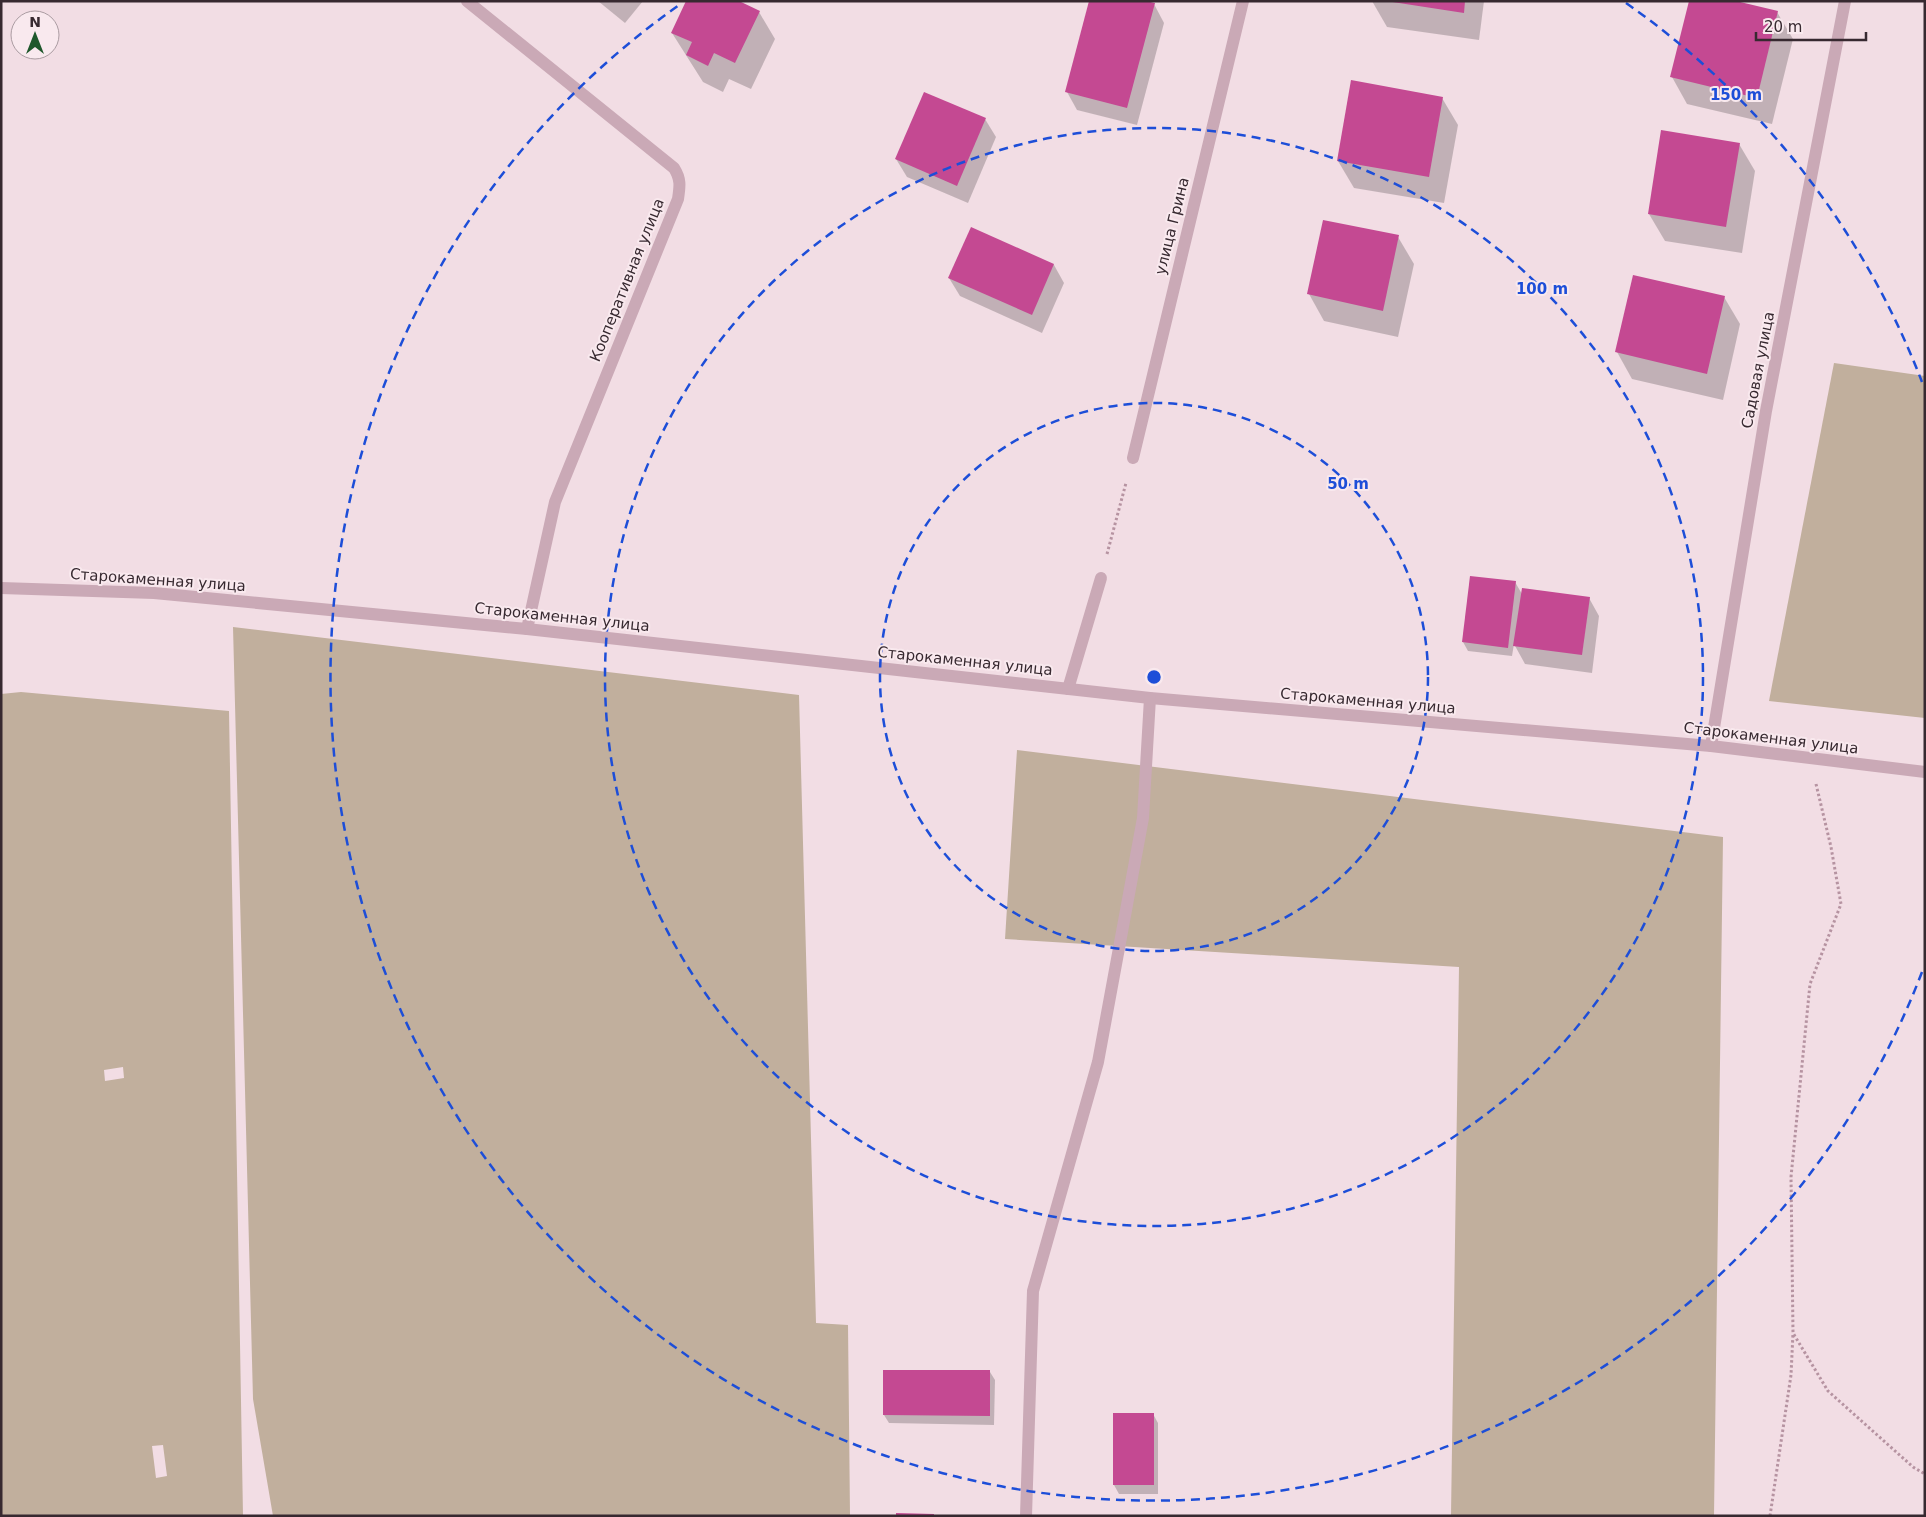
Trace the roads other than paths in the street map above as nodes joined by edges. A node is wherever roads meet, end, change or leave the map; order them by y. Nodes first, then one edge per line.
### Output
1 (467, 1) edge
2 (1243, 1) edge
3 (1845, 1) edge
4 (1133, 458) road end
5 (1101, 578) road end
6 (1, 588) edge
7 (528, 630) junction
8 (1068, 689) junction
9 (1150, 698) junction
10 (1711, 746) junction
11 (1925, 772) edge
12 (1026, 1516) edge

1 - 7 street, Кооперативная улица
2 - 4 street, улица Грина
3 - 10 street, Садовая улица
5 - 8 street
6 - 7 street, Старокаменная улица
7 - 8 street, Старокаменная улица
8 - 9 street, Старокаменная улица
9 - 10 street, Старокаменная улица
9 - 12 street
10 - 11 street, Старокаменная улица

